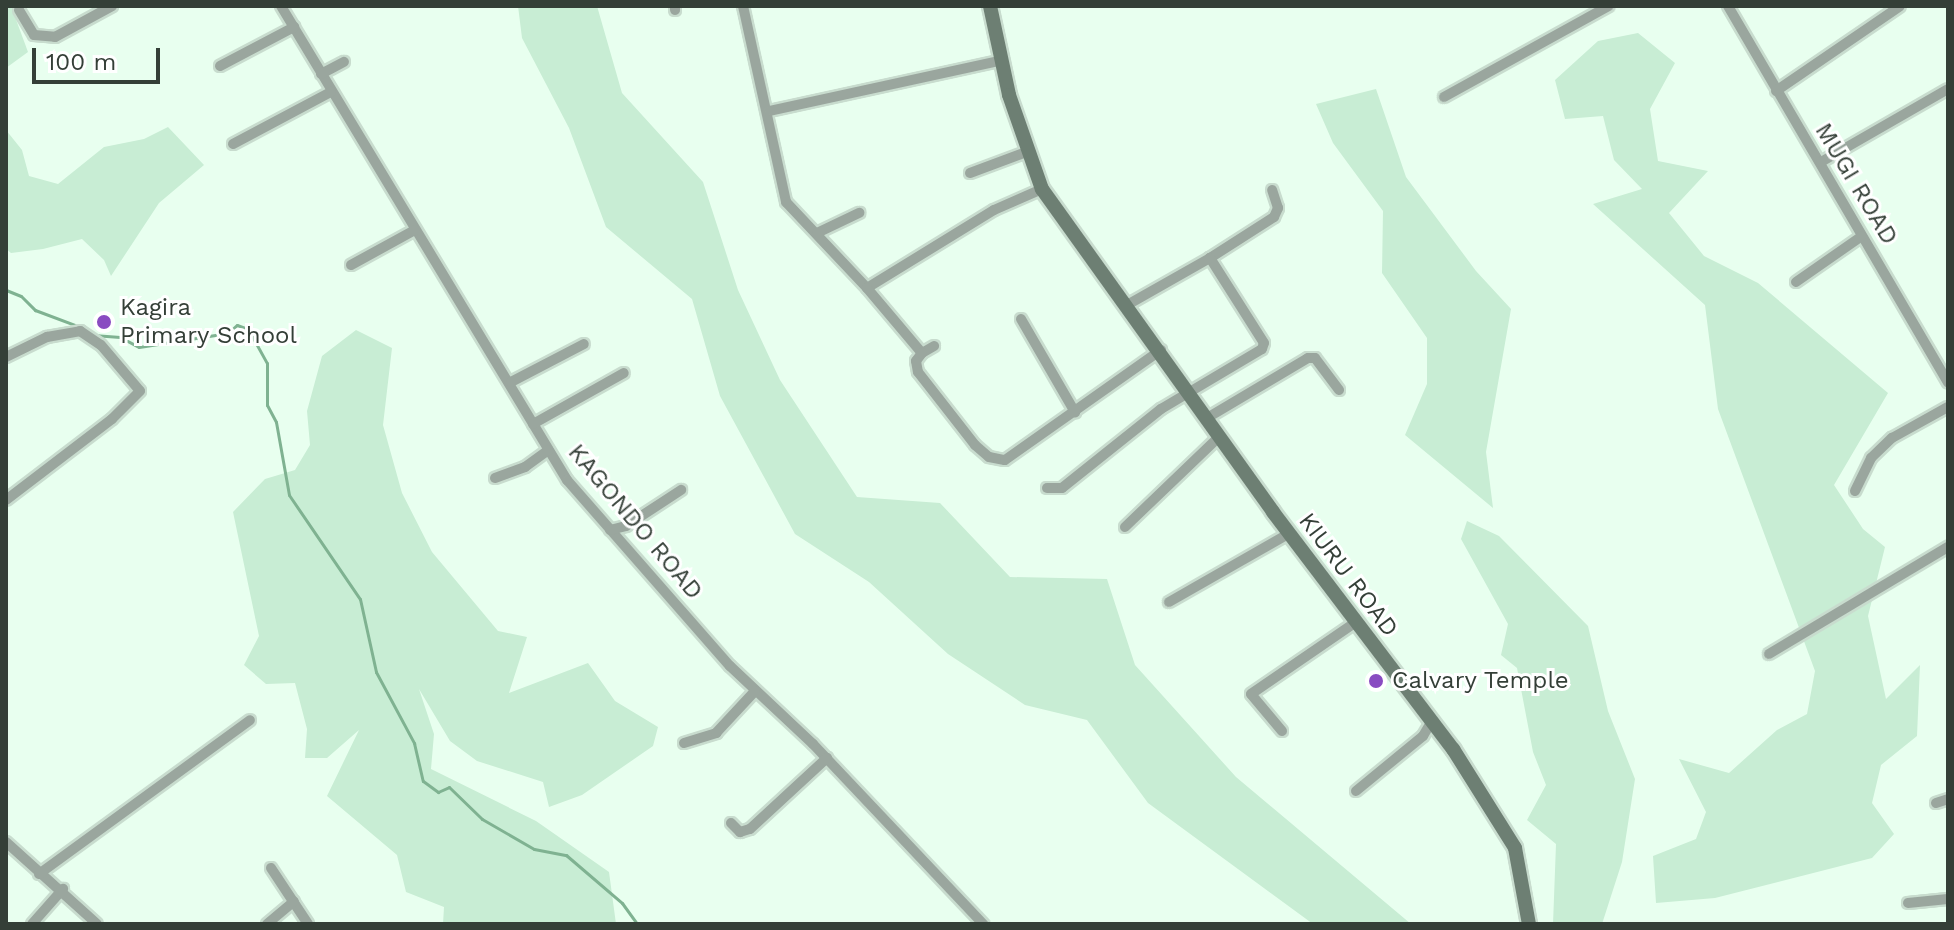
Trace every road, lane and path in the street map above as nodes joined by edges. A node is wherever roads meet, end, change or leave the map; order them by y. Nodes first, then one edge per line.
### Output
1 (112, 6) edge
2 (281, 6) edge
3 (743, 6) edge
4 (990, 6) edge
5 (1609, 6) edge
6 (1728, 6) edge
7 (1900, 6) edge
8 (19, 10) dead end
9 (294, 27) junction
10 (1002, 60) junction
11 (344, 62) dead end
12 (220, 66) dead end
13 (321, 74) junction
14 (1948, 89) edge
15 (1776, 91) junction
16 (331, 92) junction
17 (1444, 97) dead end
18 (769, 111) junction
19 (233, 144) dead end
20 (1029, 151) junction
21 (1821, 162) junction
22 (970, 173) dead end
23 (1042, 189) junction
24 (1272, 190) dead end
25 (859, 213) dead end
26 (415, 230) junction
27 (817, 233) junction
28 (1862, 236) junction
29 (1210, 258) junction
30 (351, 265) dead end
31 (1796, 282) dead end
32 (870, 286) junction
33 (1127, 305) junction
34 (1021, 319) dead end
35 (584, 344) dead end
36 (934, 346) dead end
37 (1161, 350) junction
38 (922, 353) junction
39 (6, 357) edge
40 (1943, 361) edge
41 (624, 373) dead end
42 (511, 382) junction
43 (1948, 383) edge
44 (1339, 390) dead end
45 (1189, 391) junction
46 (1948, 407) edge
47 (1075, 412) junction
48 (1207, 418) junction
49 (533, 424) junction
50 (1220, 436) junction
51 (548, 450) junction
52 (495, 478) dead end
53 (1047, 488) dead end
54 (681, 490) dead end
55 (1855, 491) dead end
56 (6, 500) edge
57 (1125, 527) dead end
58 (610, 530) junction
59 (1290, 533) junction
60 (1948, 547) edge
61 (1169, 602) dead end
62 (1356, 622) junction
63 (1769, 654) dead end
64 (755, 691) junction
65 (250, 720) dead end
66 (1432, 721) junction
67 (1282, 731) dead end
68 (684, 743) dead end
69 (827, 758) junction
70 (1356, 791) dead end
71 (1948, 799) edge
72 (1936, 803) dead end
73 (731, 823) dead end
74 (6, 842) edge
75 (271, 868) dead end
76 (39, 874) junction
77 (63, 889) junction
78 (1948, 899) edge
79 (294, 901) junction
80 (1908, 903) dead end
81 (32, 924) edge
82 (97, 924) edge
83 (267, 924) edge
84 (308, 924) edge
85 (983, 924) edge
86 (1529, 924) edge

1 - 8 street
2 - 9 street, KAGONDO ROAD
3 - 18 street
4 - 10 street
5 - 17 street
6 - 15 street, MUGI ROAD
7 - 15 street
9 - 12 street
9 - 13 street, KAGONDO ROAD
10 - 18 street
10 - 20 street
11 - 13 street
13 - 16 street, KAGONDO ROAD
14 - 21 street
15 - 21 street, MUGI ROAD
16 - 19 street
16 - 26 street, KAGONDO ROAD
18 - 27 street
20 - 22 street
20 - 23 street
21 - 28 street, MUGI ROAD
23 - 32 street
23 - 33 street
24 - 29 street
25 - 27 street
26 - 30 street
26 - 42 street, KAGONDO ROAD
27 - 32 street
28 - 31 street
28 - 40 street, MUGI ROAD
29 - 33 street
29 - 45 street
32 - 38 street
33 - 37 street, KIURU ROAD
34 - 47 street
35 - 42 street
36 - 38 street
37 - 45 street, KIURU ROAD
37 - 47 street
38 - 47 street
39 - 56 street
40 - 43 street, MUGI ROAD
41 - 49 street
42 - 49 street, KAGONDO ROAD
44 - 48 street
45 - 48 street, KIURU ROAD
45 - 53 street
46 - 55 street
48 - 50 street, KIURU ROAD
49 - 51 street, KAGONDO ROAD
50 - 57 street
50 - 59 street, KIURU ROAD
51 - 52 street
51 - 58 street, KAGONDO ROAD
54 - 58 street
58 - 64 street, KAGONDO ROAD
59 - 61 street
59 - 62 street, KIURU ROAD
60 - 63 street
62 - 66 street, KIURU ROAD
62 - 67 street
64 - 68 street
64 - 69 street, KAGONDO ROAD
65 - 76 street
66 - 70 street
66 - 86 street, KIURU ROAD
69 - 73 street
69 - 85 street, KAGONDO ROAD
71 - 72 street
74 - 76 street
75 - 79 street
76 - 77 street
77 - 81 street
77 - 82 street
78 - 80 street
79 - 83 street
79 - 84 street

